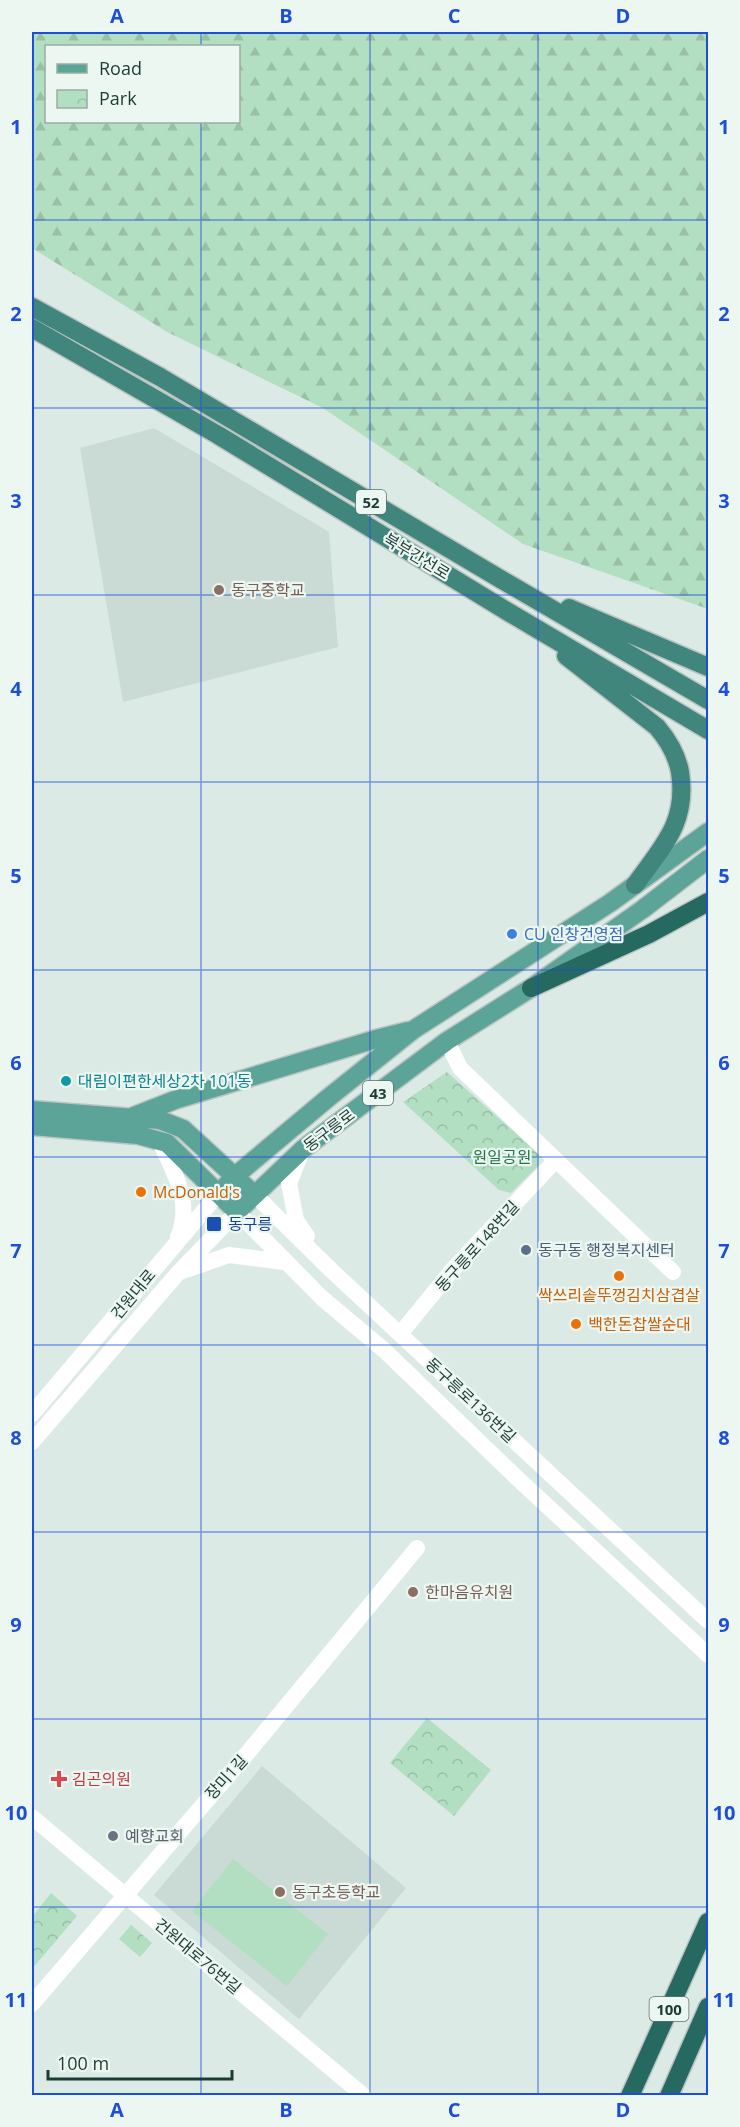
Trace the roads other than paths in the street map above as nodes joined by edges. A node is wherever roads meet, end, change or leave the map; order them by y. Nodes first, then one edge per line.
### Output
1 (32, 307) edge
2 (32, 328) edge
3 (497, 577) junction
4 (510, 613) junction
5 (708, 667) edge
6 (708, 700) edge
7 (708, 730) edge
8 (708, 832) edge
9 (708, 859) edge
10 (635, 885) junction
11 (708, 902) edge
12 (531, 988) junction
13 (413, 1030) junction
14 (447, 1041) junction
15 (32, 1110) edge
16 (134, 1116) junction
17 (32, 1126) edge
18 (160, 1142) junction
19 (303, 1149) junction
20 (556, 1160) junction
21 (235, 1176) junction
22 (218, 1194) junction
23 (255, 1195) junction
24 (237, 1212) junction
25 (174, 1246) junction
26 (284, 1262) junction
27 (332, 1271) junction
28 (178, 1272) junction
29 (673, 1272) dead end
30 (400, 1334) junction
31 (32, 1414) edge
32 (32, 1442) edge
33 (417, 1548) dead end
34 (708, 1622) edge
35 (708, 1655) edge
36 (32, 1817) edge
37 (125, 1896) junction
38 (708, 1922) edge
39 (32, 2004) edge
40 (708, 2007) edge
41 (364, 2096) edge
42 (630, 2096) edge
43 (669, 2096) edge

1 - 3 highway, 북부간선로 / 52
2 - 4 highway, 북부간선로 / 52
3 - 5 highway
3 - 6 highway, 북부간선로 / 52
4 - 7 highway, 북부간선로 / 52
4 - 10 highway
8 - 10 main road, 동구릉로
9 - 12 main road, 동구릉로 / 43
10 - 13 main road, 동구릉로
11 - 12 highway
12 - 14 main road, 동구릉로 / 43
13 - 16 main road, 동구릉로
13 - 21 main road, 동구릉로
14 - 19 main road, 동구릉로 / 43
14 - 20 street
15 - 16 main road, 동구릉로
16 - 21 main road, 동구릉로
17 - 18 main road
18 - 22 main road
18 - 25 street
19 - 23 main road, 동구릉로 / 43
19 - 27 street
20 - 29 street
20 - 30 street, 동구릉로148번길
21 - 22 main road, 건원대로
21 - 23 main road, 동구릉로136번길
22 - 24 main road
22 - 25 street, 건원대로
23 - 24 main road, 동구릉로 / 43
23 - 27 street, 동구릉로136번길
24 - 26 street, 동구릉로136번길
24 - 28 street, 건원대로
25 - 31 street, 건원대로
26 - 28 street
26 - 35 street, 동구릉로136번길
27 - 30 street, 동구릉로136번길
28 - 32 street, 건원대로
30 - 34 street, 동구릉로136번길
33 - 37 street, 장미1길
36 - 37 street, 건원대로76번길
37 - 39 street, 장미1길
37 - 41 street, 건원대로76번길
38 - 42 highway, 100
40 - 43 highway, 100

